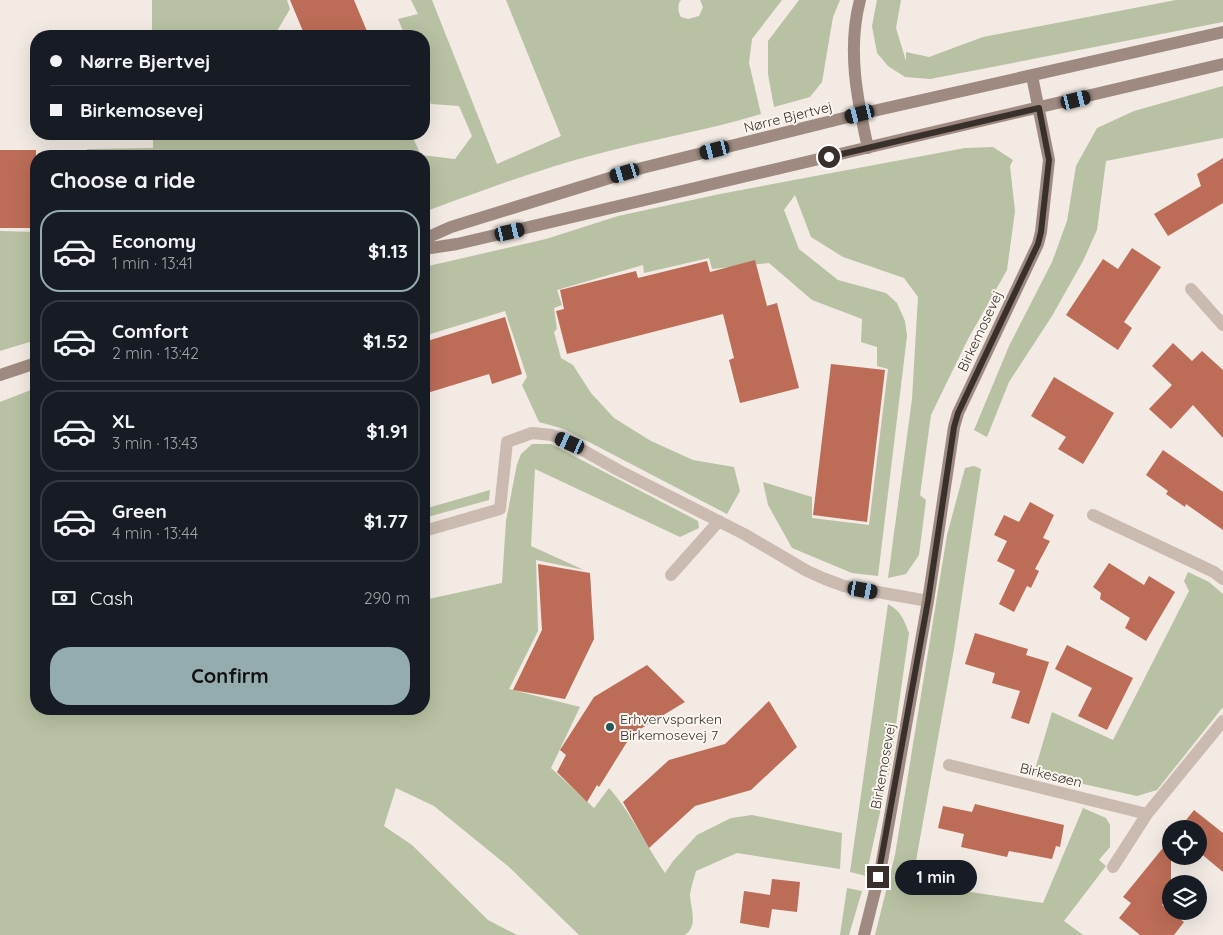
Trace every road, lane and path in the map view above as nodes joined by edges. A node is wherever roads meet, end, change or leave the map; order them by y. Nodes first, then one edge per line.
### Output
1 (860, 0) edge
2 (1223, 32) edge
3 (1223, 64) edge
4 (1032, 76) junction
5 (1039, 108) junction
6 (860, 114) junction
7 (868, 148) junction
8 (430, 236) edge
9 (430, 248) edge
10 (1190, 289) dead end
11 (1223, 325) edge
12 (30, 365) edge
13 (0, 374) edge
14 (1094, 515) dead end
15 (719, 521) junction
16 (430, 529) edge
17 (671, 575) dead end
18 (1223, 579) edge
19 (928, 601) junction
20 (1223, 721) edge
21 (949, 765) dead end
22 (1147, 814) junction
23 (1113, 867) dead end
24 (864, 935) edge

1 - 6 main road
2 - 4 main road, Nørre Bjertvej
3 - 5 main road
4 - 5 main road, Birkemosevej
4 - 6 main road, Nørre Bjertvej
5 - 7 main road
5 - 19 main road, Birkemosevej
6 - 7 main road
6 - 8 main road, Nørre Bjertvej
7 - 9 main road
10 - 11 street
12 - 13 main road
14 - 18 street
15 - 16 street
15 - 17 street
15 - 19 street
19 - 24 main road, Birkemosevej
20 - 22 street
21 - 22 street, Birkesøen
22 - 23 street

